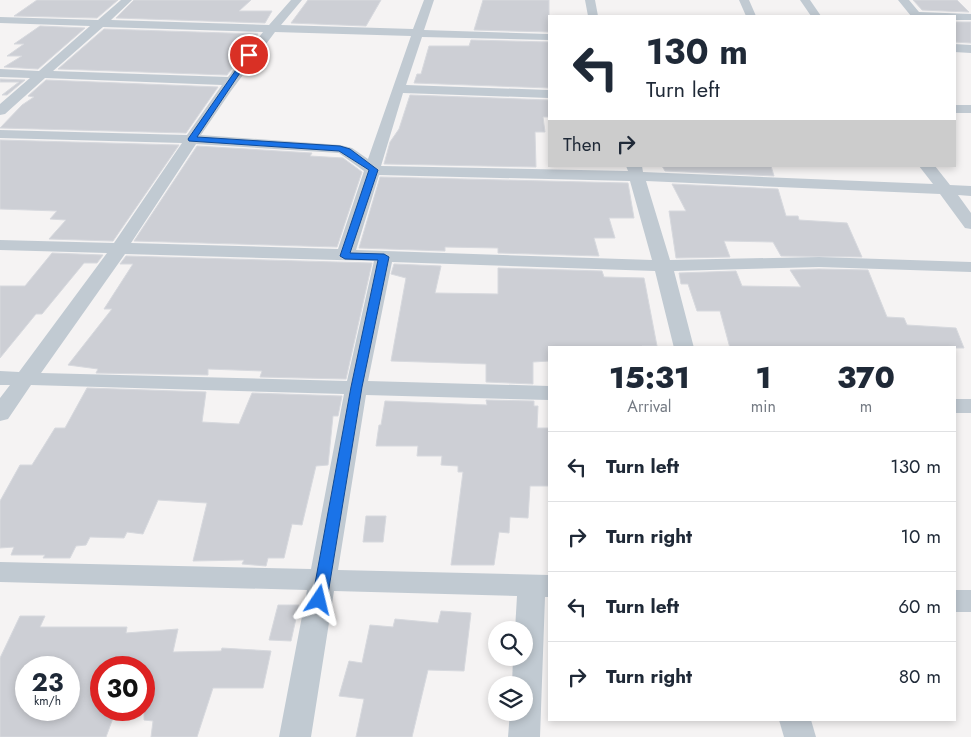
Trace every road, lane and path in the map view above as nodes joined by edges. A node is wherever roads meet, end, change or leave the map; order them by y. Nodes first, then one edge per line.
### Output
1 (127, 0) edge
2 (296, 0) edge
3 (429, 0) edge
4 (590, 0) edge
5 (744, 0) edge
6 (805, 0) edge
7 (903, 0) edge
8 (593, 15) edge
9 (751, 15) edge
10 (815, 15) edge
11 (916, 15) edge
12 (956, 17) edge
13 (971, 17) edge
14 (0, 20) edge
15 (101, 23) junction
16 (269, 30) junction
17 (418, 34) junction
18 (548, 37) edge
19 (956, 48) edge
20 (971, 49) edge
21 (0, 73) edge
22 (42, 74) junction
23 (231, 81) junction
24 (398, 90) junction
25 (548, 94) edge
26 (956, 109) edge
27 (971, 109) edge
28 (0, 111) edge
29 (0, 134) edge
30 (192, 139) junction
31 (928, 167) edge
32 (373, 170) junction
33 (636, 171) edge
34 (945, 190) junction
35 (971, 191) edge
36 (971, 224) edge
37 (0, 245) edge
38 (120, 248) junction
39 (345, 256) junction
40 (384, 257) junction
41 (663, 266) junction
42 (971, 267) edge
43 (683, 346) edge
44 (0, 378) edge
45 (25, 378) junction
46 (356, 387) junction
47 (548, 393) edge
48 (956, 406) edge
49 (971, 406) edge
50 (0, 414) edge
51 (0, 572) edge
52 (323, 581) junction
53 (540, 586) edge
54 (956, 601) edge
55 (971, 601) edge
56 (794, 721) edge
57 (296, 737) edge
58 (524, 737) edge
59 (800, 737) edge

1 - 15 street
2 - 16 street
3 - 17 street
4 - 8 street
5 - 9 street
6 - 10 street
7 - 11 street
12 - 13 street
14 - 15 street
15 - 16 street
15 - 22 street
16 - 17 street
16 - 23 street
17 - 18 street
17 - 24 street
19 - 20 street
21 - 22 street
22 - 23 street
22 - 28 street
23 - 30 street
24 - 25 street
24 - 32 street
26 - 27 street
29 - 30 street
30 - 32 street
30 - 38 street
31 - 34 street
32 - 33 street
32 - 39 street
33 - 34 street
33 - 41 street
34 - 35 street
34 - 36 street
37 - 38 street
38 - 39 street
38 - 45 street
39 - 40 street
40 - 41 street
40 - 46 street
41 - 42 street
41 - 43 street
44 - 45 street
45 - 46 street
45 - 50 street
46 - 47 street
46 - 52 street
48 - 49 street
51 - 52 street
52 - 53 street
52 - 57 street
53 - 58 street
54 - 55 street
56 - 59 street

